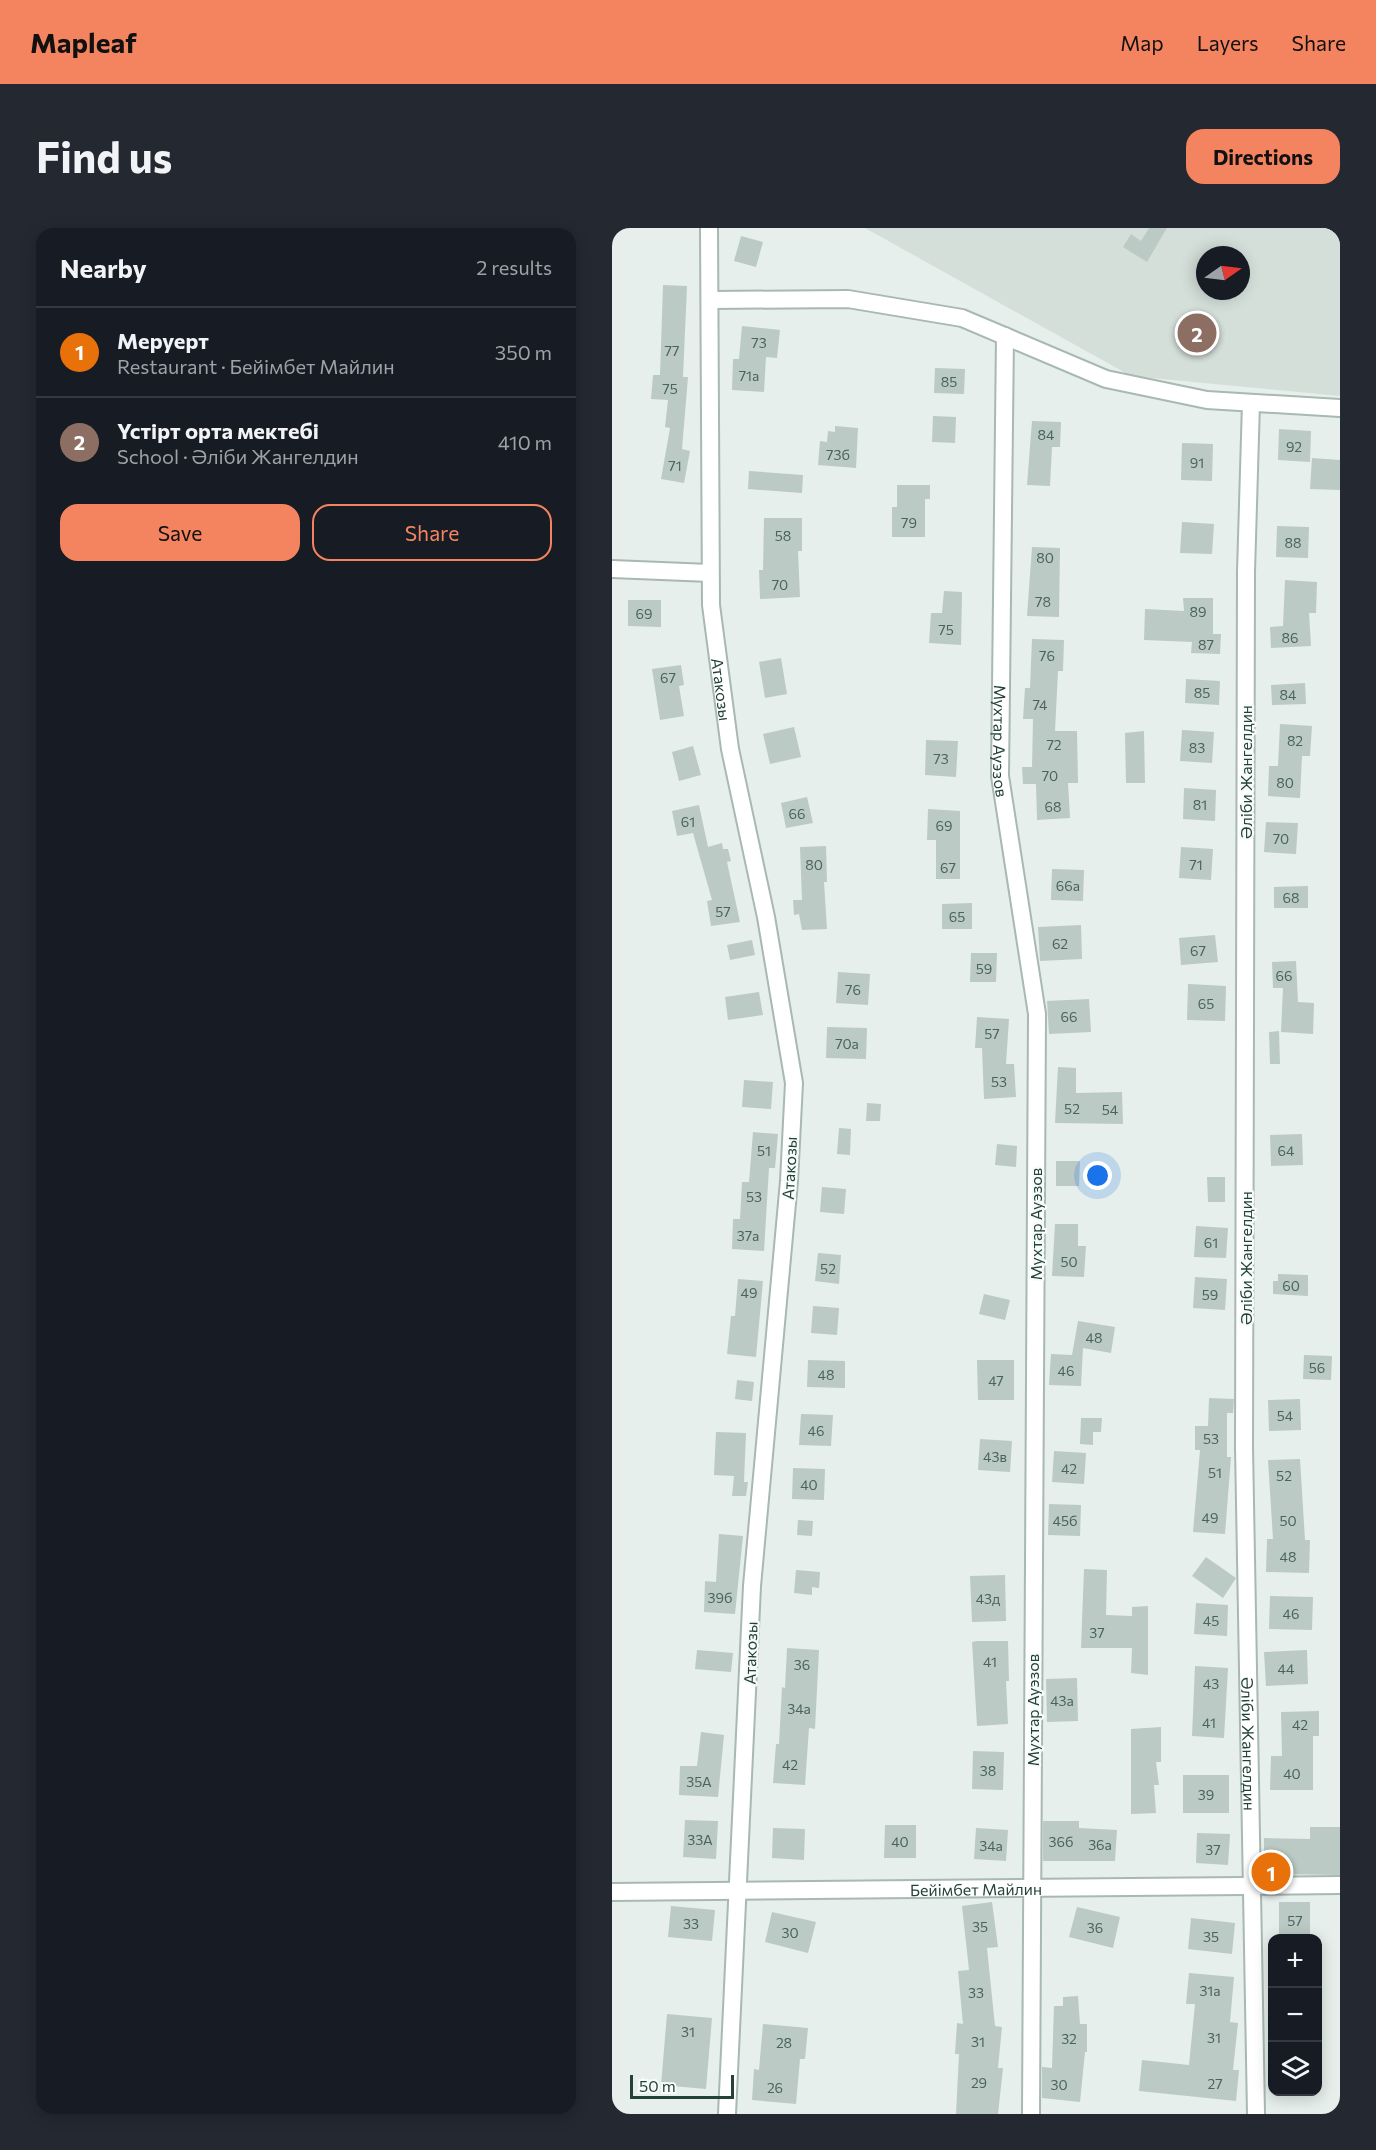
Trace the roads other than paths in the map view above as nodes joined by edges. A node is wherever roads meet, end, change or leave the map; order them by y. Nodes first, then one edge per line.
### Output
1 (709, 228) edge
2 (711, 300) junction
3 (1005, 336) junction
4 (1251, 403) junction
5 (1340, 408) edge
6 (612, 569) edge
7 (710, 573) junction
8 (1340, 1885) edge
9 (1252, 1887) junction
10 (1031, 1889) junction
11 (739, 1891) junction
12 (612, 1892) edge
13 (727, 2114) edge
14 (1031, 2114) edge
15 (1256, 2114) edge

1 - 2 street, Атакозы
2 - 3 street
2 - 7 street, Атакозы
3 - 4 street
3 - 10 street, Мухтар Ауэзов
4 - 5 street
4 - 9 street, Әліби Жангелдин
6 - 7 street
7 - 11 street, Атакозы
8 - 9 street, Бейімбет Майлин
9 - 10 street, Бейімбет Майлин
9 - 15 street, Әліби Жангелдин
10 - 11 street, Бейімбет Майлин
10 - 14 street, Мухтар Ауэзов
11 - 12 street, Бейімбет Майлин
11 - 13 street, Атакозы

